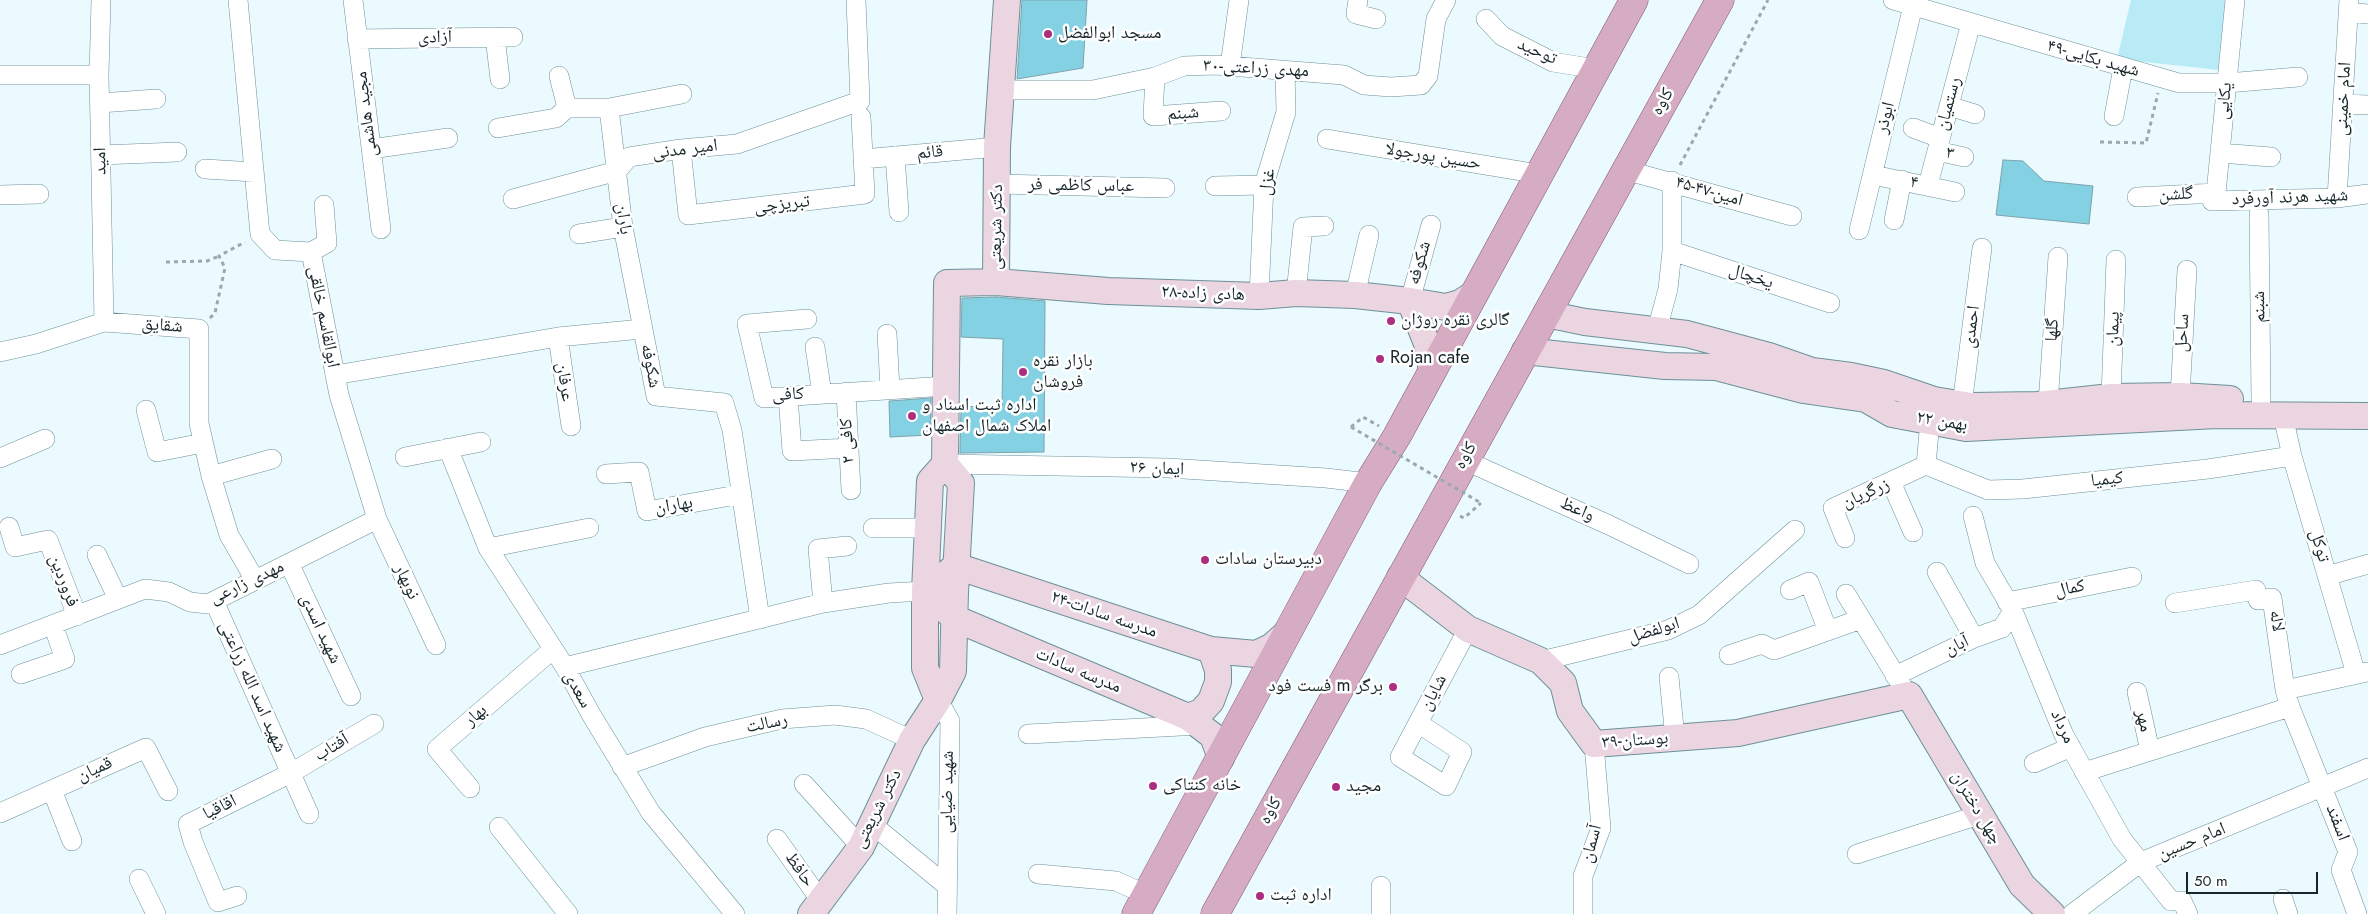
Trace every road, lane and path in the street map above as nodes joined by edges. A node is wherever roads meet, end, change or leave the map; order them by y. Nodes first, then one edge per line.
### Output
1 (101, 0) edge
2 (238, 0) edge
3 (353, 0) edge
4 (856, 0) edge
5 (1007, 0) edge
6 (1239, 0) edge
7 (1358, 0) edge
8 (1446, 0) edge
9 (1634, 0) edge
10 (1720, 0) edge
11 (1768, 0) edge
12 (1892, 0) edge
13 (2235, 0) edge
14 (1914, 6) junction
15 (2348, 6) edge
16 (1949, 8) edge
17 (2368, 14) edge
18 (1376, 19) dead end
19 (1486, 19) dead end
20 (1971, 23) junction
21 (358, 39) junction
22 (1230, 66) junction
23 (2123, 68) junction
24 (1596, 69) junction
25 (1285, 70) junction
26 (0, 75) edge
27 (99, 75) junction
28 (560, 76) dead end
29 (1155, 77) junction
30 (2298, 77) dead end
31 (2162, 78) junction
32 (500, 79) dead end
33 (2227, 83) junction
34 (1000, 90) junction
35 (682, 94) dead end
36 (156, 99) dead end
37 (100, 102) junction
38 (2344, 104) junction
39 (2368, 105) edge
40 (1949, 106) junction
41 (567, 108) junction
42 (609, 108) junction
43 (861, 109) junction
44 (1221, 111) dead end
45 (1975, 114) dead end
46 (2114, 116) dead end
47 (498, 128) dead end
48 (1913, 128) dead end
49 (448, 138) dead end
50 (1327, 140) dead end
51 (2100, 142) dead end
52 (1939, 144) junction
53 (998, 147) junction
54 (371, 149) junction
55 (681, 149) junction
56 (177, 152) dead end
57 (2220, 153) junction
58 (101, 155) junction
59 (895, 156) junction
60 (1964, 157) dead end
61 (2271, 157) dead end
62 (863, 158) junction
63 (205, 169) dead end
64 (1626, 170) junction
65 (617, 171) junction
66 (254, 172) junction
67 (1539, 174) junction
68 (1873, 175) junction
69 (1902, 180) junction
70 (1672, 182) junction
71 (998, 184) junction
72 (1264, 185) junction
73 (1928, 185) junction
74 (1215, 186) dead end
75 (1165, 188) dead end
76 (1955, 192) dead end
77 (39, 194) dead end
78 (2368, 194) edge
79 (0, 195) edge
80 (2137, 197) dead end
81 (2214, 197) junction
82 (2338, 198) junction
83 (513, 199) dead end
84 (324, 205) dead end
85 (899, 212) dead end
86 (2259, 214) dead end
87 (1792, 216) dead end
88 (1894, 220) dead end
89 (1431, 225) dead end
90 (1324, 226) dead end
91 (623, 227) junction
92 (381, 229) dead end
93 (1859, 230) dead end
94 (260, 234) junction
95 (579, 234) dead end
96 (1369, 235) dead end
97 (1982, 248) dead end
98 (1672, 251) junction
99 (311, 252) junction
100 (219, 256) junction
101 (2058, 257) dead end
102 (2116, 260) dead end
103 (166, 262) dead end
104 (2186, 270) dead end
105 (996, 282) junction
106 (1296, 293) junction
107 (1474, 294) junction
108 (1355, 295) junction
109 (1259, 296) junction
110 (1410, 301) junction
111 (1830, 302) dead end
112 (1546, 314) junction
113 (807, 319) dead end
114 (104, 322) junction
115 (1601, 323) junction
116 (199, 329) junction
117 (642, 329) junction
118 (1657, 330) junction
119 (887, 334) dead end
120 (558, 337) junction
121 (815, 347) dead end
122 (1525, 351) junction
123 (0, 352) edge
124 (1594, 359) junction
125 (1432, 372) junction
126 (335, 375) junction
127 (946, 386) junction
128 (890, 389) junction
129 (846, 392) junction
130 (822, 394) junction
131 (788, 396) junction
132 (2180, 396) junction
133 (2111, 397) junction
134 (2368, 398) edge
135 (2261, 400) junction
136 (2048, 404) junction
137 (1962, 405) junction
138 (146, 410) dead end
139 (2283, 416) junction
140 (2368, 416) edge
141 (1363, 417) dead end
142 (1930, 421) junction
143 (571, 426) dead end
144 (45, 439) dead end
145 (481, 442) dead end
146 (203, 443) junction
147 (448, 448) junction
148 (849, 448) junction
149 (2292, 456) junction
150 (404, 457) dead end
151 (0, 458) edge
152 (272, 460) dead end
153 (1464, 460) junction
154 (945, 464) junction
155 (1926, 465) junction
156 (606, 474) dead end
157 (211, 476) junction
158 (1891, 482) junction
159 (1368, 483) junction
160 (851, 490) dead end
161 (742, 494) junction
162 (1973, 516) dead end
163 (1464, 518) dead end
164 (377, 519) junction
165 (8, 527) dead end
166 (589, 528) dead end
167 (873, 528) dead end
168 (929, 528) junction
169 (1796, 530) dead end
170 (1913, 532) dead end
171 (1845, 538) dead end
172 (847, 546) dead end
173 (488, 548) junction
174 (97, 555) dead end
175 (289, 563) junction
176 (1689, 564) dead end
177 (2368, 564) edge
178 (956, 566) junction
179 (1936, 572) dead end
180 (2327, 576) junction
181 (1400, 577) junction
182 (2132, 577) dead end
183 (255, 580) junction
184 (1790, 590) dead end
185 (925, 591) junction
186 (1846, 594) dead end
187 (118, 599) junction
188 (214, 601) junction
189 (2175, 603) dead end
190 (822, 604) junction
191 (2010, 606) junction
192 (76, 616) junction
193 (954, 618) junction
194 (760, 619) junction
195 (1861, 619) junction
196 (53, 625) junction
197 (1468, 629) junction
198 (1828, 631) junction
199 (1287, 633) junction
200 (1974, 638) junction
201 (0, 645) edge
202 (436, 645) dead end
203 (552, 650) junction
204 (1211, 650) junction
205 (1729, 655) dead end
206 (1541, 661) junction
207 (565, 667) junction
208 (2362, 673) edge
209 (21, 674) dead end
210 (1669, 677) dead end
211 (1902, 685) junction
212 (2137, 692) dead end
213 (351, 696) dead end
214 (2287, 698) junction
215 (938, 700) junction
216 (1194, 721) junction
217 (1418, 723) junction
218 (374, 724) dead end
219 (1028, 734) dead end
220 (1675, 738) junction
221 (912, 740) junction
222 (1594, 744) junction
223 (2071, 747) junction
224 (2150, 751) junction
225 (1222, 758) junction
226 (2034, 763) dead end
227 (622, 767) junction
228 (2368, 768) edge
229 (2084, 772) junction
230 (291, 773) junction
231 (804, 784) dead end
232 (470, 788) dead end
233 (2324, 788) junction
234 (52, 790) junction
235 (168, 791) dead end
236 (0, 813) edge
237 (309, 814) dead end
238 (1980, 815) junction
239 (499, 827) dead end
240 (867, 836) junction
241 (777, 839) dead end
242 (72, 841) dead end
243 (1857, 854) dead end
244 (2141, 862) junction
245 (1038, 874) dead end
246 (139, 879) dead end
247 (947, 886) junction
248 (1380, 886) dead end
249 (237, 896) dead end
250 (1141, 904) edge
251 (816, 908) edge
252 (156, 914) edge
253 (568, 914) edge
254 (735, 914) edge
255 (947, 914) edge
256 (1215, 914) edge
257 (1381, 914) edge
258 (1583, 914) edge
259 (2052, 914) edge
260 (2072, 914) edge
261 (2188, 914) edge
262 (2357, 914) edge

1 - 27 street, امید
2 - 66 street
3 - 21 street, مجید هاشمی
4 - 43 street, تبریزچی
5 - 34 street, دکتر شریعتی
6 - 22 street
7 - 18 street
8 - 25 street, ۳۰-مهدی زراعتی
9 - 24 main road
10 - 64 main road, کاوه
11 - 70 path
12 - 14 street, ۴۹-شهید بکایی
13 - 33 street, یکایی
14 - 16 street, ۴۹-شهید بکایی
14 - 68 street, ابوذر
15 - 17 street
15 - 38 street, امام خمینی
16 - 20 street, ۴۹-شهید بکایی
19 - 24 street, توحید
20 - 23 street, ۴۹-شهید بکایی
20 - 40 street, رستمیان
21 - 32 street, آزادی
21 - 54 street, مجید هاشمی
22 - 25 street, ۳۰-مهدی زراعتی
22 - 29 street, ۳۰-مهدی زراعتی
23 - 31 street, ۴۹-شهید بکایی
23 - 46 street
24 - 67 main road
25 - 72 street, غزل
26 - 27 street
27 - 37 street, امید
28 - 41 street
29 - 34 street, ۳۰-مهدی زراعتی
29 - 44 street, شبنم
30 - 33 street, ۴۹-شهید بکایی
31 - 33 street, ۴۹-شهید بکایی
31 - 51 path
33 - 57 street, یکایی
34 - 53 street, دکتر شریعتی
35 - 42 street
36 - 37 street
37 - 58 street, امید
38 - 39 street
38 - 82 street, امام خمینی
40 - 45 street
40 - 52 street, رستمیان
41 - 42 street
41 - 47 street
42 - 65 street, باران
43 - 55 street, امیر مدنی
43 - 62 street, تبریزچی
48 - 52 street, ۳
49 - 54 street
50 - 67 street, حسین پورجولا
52 - 60 street, ۳
52 - 73 street, رستمیان
53 - 59 street, قائم
53 - 71 street, دکتر شریعتی
54 - 92 street, مجید هاشمی
55 - 62 street, تبریزچی
55 - 65 street, امیر مدنی
56 - 58 street
57 - 61 street
57 - 81 street, یکایی
58 - 114 street, امید
59 - 62 street, قائم
59 - 85 street
63 - 66 street
64 - 70 street, ۴۵-۴۷-امین
64 - 112 main road, کاوه
65 - 83 street, امیر مدنی
65 - 91 street, باران
66 - 94 street
67 - 107 main road
68 - 69 street, ۴
68 - 93 street, ابوذر
69 - 73 street, ۴
69 - 88 street
70 - 87 street, ۴۵-۴۷-امین
70 - 98 street
71 - 75 street, عباس کاظمی فر
71 - 105 street, دکتر شریعتی
72 - 74 street
72 - 109 street, غزل
73 - 76 street, ۴
77 - 79 street
78 - 82 street, شهید هرند آورفرد
80 - 81 street, گلشن
81 - 82 street, شهید هرند آورفرد
84 - 99 street
86 - 135 street, شبنم
89 - 110 street, شکوفه
90 - 106 street
91 - 95 street
91 - 117 street, باران
94 - 99 street, ابوالقاسم خالقی
94 - 100 path
96 - 108 street
97 - 137 street, احمدی
98 - 111 street, یخچال
98 - 118 street
99 - 126 street, ابوالقاسم خالقی
100 - 103 path
100 - 116 path, شقایق
101 - 136 street, گلها
102 - 133 street, پیمان
104 - 132 street, ساحل
105 - 109 street, ۲۸-هادی زاده
105 - 127 street, دکتر شریعتی
106 - 108 street, ۲۸-هادی زاده
106 - 109 street, ۲۸-هادی زاده
107 - 110 street, ۲۸-هادی زاده
107 - 125 main road
108 - 110 street, ۲۸-هادی زاده
110 - 125 street
112 - 115 street, ۲۲ بهمن
112 - 122 main road, کاوه
113 - 131 street, کافی
114 - 116 street, شقایق
114 - 123 street, شقایق
115 - 118 street, ۲۲ بهمن
115 - 124 street
116 - 146 street
117 - 120 street, شکوفه
117 - 161 street, شکوفه
118 - 137 street, ۲۲ بهمن
119 - 128 street
120 - 126 street, شکوفه
120 - 143 street, عرفان
121 - 130 street
122 - 124 street, ۲۲ بهمن
122 - 153 main road, کاوه
124 - 142 street, ۲۲ بهمن
125 - 159 main road
126 - 164 street, ابوالقاسم خالقی
127 - 128 street, کافی
127 - 154 street, دکتر شریعتی
128 - 129 street, کافی
129 - 130 street, کافی
129 - 148 street, کافی ۲
130 - 131 street, کافی
131 - 148 street
132 - 133 street, ۲۲ بهمن
132 - 135 street, ۲۲ بهمن
133 - 136 street, ۲۲ بهمن
134 - 135 street, ۲۲ بهمن
136 - 137 street, ۲۲ بهمن
138 - 146 street
139 - 140 street, ۲۲ بهمن
139 - 142 street, ۲۲ بهمن
139 - 149 street, توکل
141 - 163 path, bridge
142 - 155 street
144 - 151 street
145 - 147 street
146 - 157 street
147 - 150 street
147 - 173 street, سعدی
148 - 160 street, کافی ۲
149 - 155 street, کیمیا
149 - 180 street, توکل
152 - 157 street
153 - 176 street, واعظ
153 - 181 main road, کاوه
154 - 159 street, ۲۶ ایمان
154 - 168 street
154 - 178 street, دکتر شریعتی
155 - 158 street, زرگریان
156 - 161 street, بهاران
157 - 183 street
158 - 170 street
158 - 171 street, زرگریان
159 - 199 main road
161 - 194 street, شکوفه
162 - 191 street, مرداد
164 - 175 street, مهدی زارعی
164 - 202 street, نوبهار
165 - 192 street, فروردین
166 - 173 street
167 - 168 street
168 - 185 street
169 - 206 street, ابولفضل
172 - 190 street
173 - 203 street, سعدی
174 - 187 street
175 - 183 street, مهدی زارعی
175 - 213 street, شهید اسدی
177 - 180 street
178 - 185 street
178 - 193 street, دکتر شریعتی
178 - 204 street, ۲۴-مدرسه سادات
179 - 200 street
180 - 208 street, توکل
181 - 197 street, ۳۹-بوستان
181 - 256 main road, کاوه
182 - 191 street, کمال
183 - 188 street, مهدی زارعی
184 - 198 street
185 - 190 street
185 - 193 street, مدرسه سادات
185 - 215 street
186 - 195 street
187 - 188 street, مهدی زارعی
187 - 192 street, مهدی زارعی
188 - 230 street, شهید اسد الله زراعتی
189 - 214 street, لاله
190 - 194 street
191 - 200 street, آبان
191 - 223 street, مرداد
192 - 196 street, مهدی زارعی
193 - 215 street, دکتر شریعتی
193 - 216 street, مدرسه سادات
194 - 207 street
195 - 198 street
195 - 211 street
196 - 201 street, مهدی زارعی
196 - 209 street
197 - 206 street, ۳۹-بوستان
197 - 217 street, شایان
198 - 205 street
199 - 204 street, ۲۴-مدرسه سادات
199 - 225 main road
200 - 211 street, آبان
203 - 207 street, سعدی
203 - 232 street, بهار
204 - 216 street
206 - 222 street, ۳۹-بوستان
207 - 227 street, سعدی
208 - 214 street
210 - 220 street
211 - 220 street, ۳۹-بوستان
211 - 238 street, چهل دختران
212 - 224 street, مهر
214 - 224 street
214 - 233 street, اسفند
215 - 221 street, دکتر شریعتی
215 - 247 street, شهید ضیایی
216 - 219 street
216 - 225 street, مدرسه سادات
217 - 217 street, شایان
218 - 230 street, آفتاب
220 - 222 street, ۳۹-بوستان
221 - 227 street, رسالت
221 - 240 street, دکتر شریعتی
222 - 258 street, آسمان
223 - 226 street
223 - 229 street, مرداد
224 - 229 street
225 - 250 main road
227 - 254 street, سعدی
228 - 233 street, اسفند
229 - 244 street, مرداد
230 - 237 street, شهید اسد الله زراعتی
230 - 249 street, اقاقیا
231 - 240 street
233 - 244 street, امام حسین
233 - 262 street, اسفند
234 - 235 street, قمیان
234 - 236 street, قمیان
234 - 242 street
238 - 243 street
238 - 259 street, چهل دختران
239 - 253 street
240 - 247 street
240 - 251 street, دکتر شریعتی
241 - 251 street, حافظ
244 - 260 street, امام حسین
244 - 261 street, مرداد
245 - 250 street
246 - 252 street
247 - 255 street, شهید ضیایی
248 - 257 street

